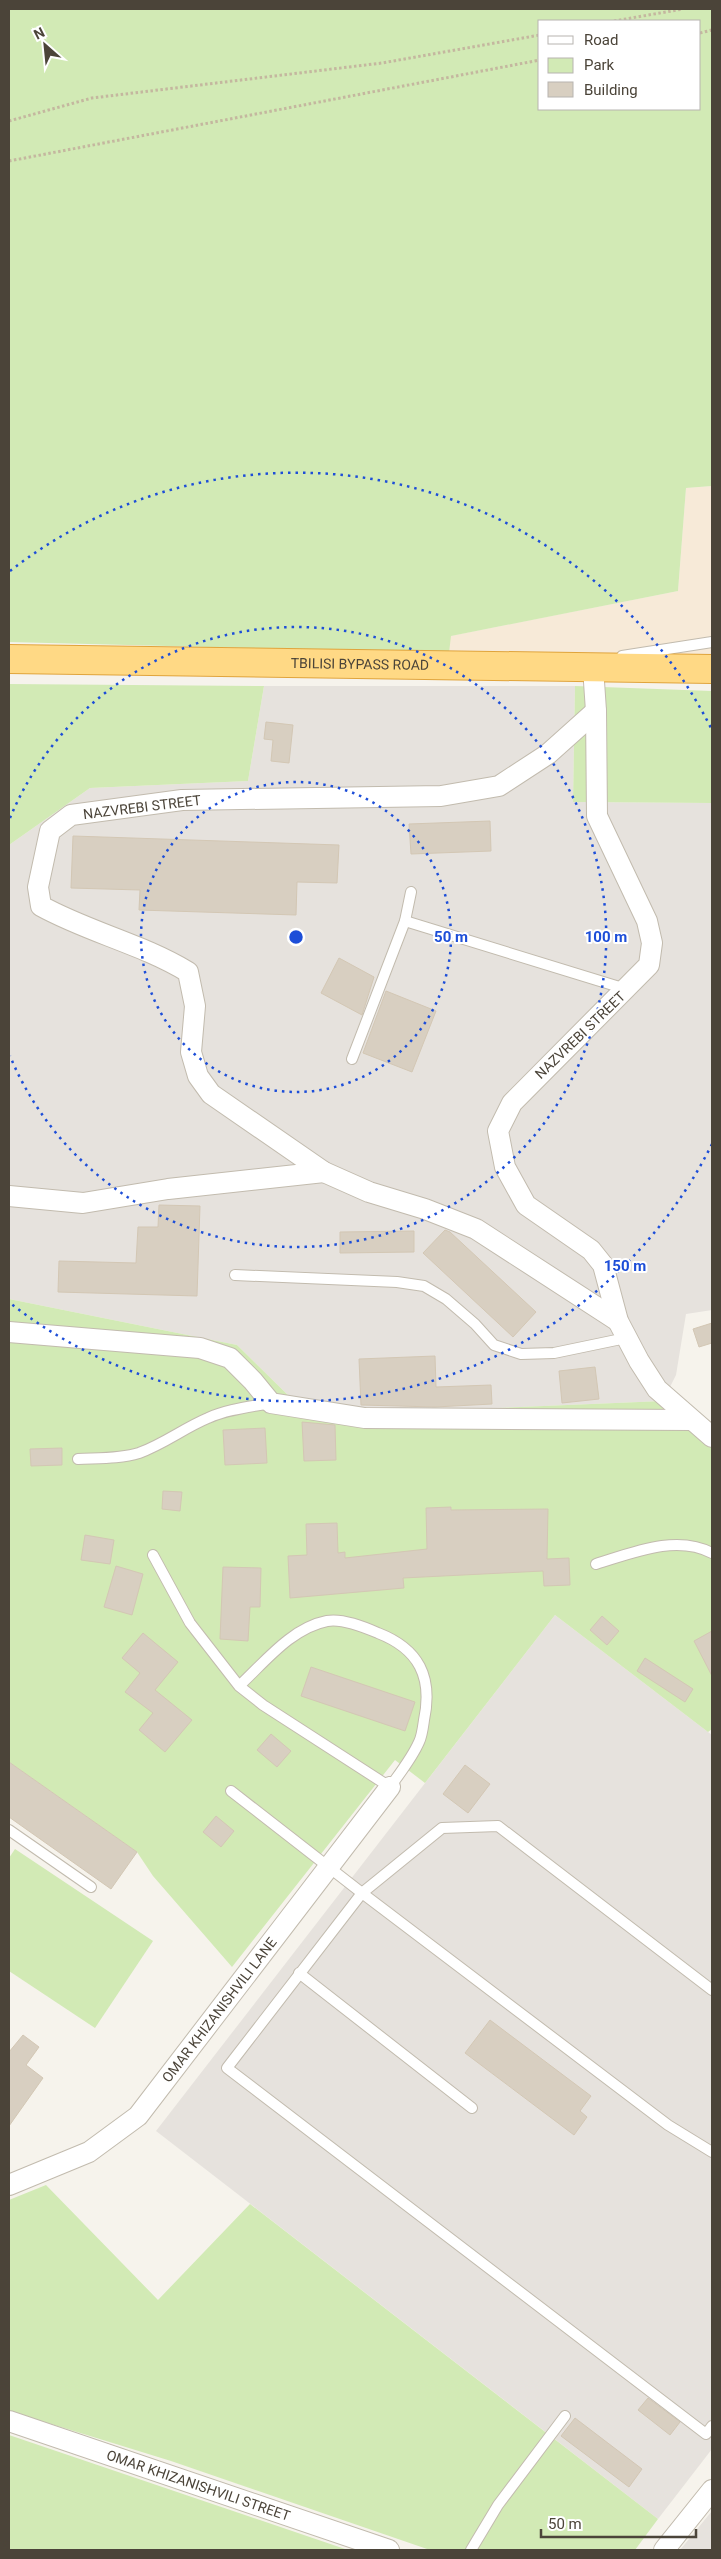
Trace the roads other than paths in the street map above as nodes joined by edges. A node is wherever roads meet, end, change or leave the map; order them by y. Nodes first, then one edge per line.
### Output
1 (712, 642) edge
2 (9, 659) edge
3 (538, 666) junction
4 (593, 667) junction
5 (712, 669) edge
6 (596, 711) junction
7 (412, 892) dead end
8 (405, 921) junction
9 (626, 990) junction
10 (352, 1059) dead end
11 (324, 1172) junction
12 (9, 1196) edge
13 (235, 1275) dead end
14 (622, 1330) junction
15 (9, 1332) edge
16 (271, 1404) junction
17 (691, 1420) junction
18 (712, 1437) edge
19 (78, 1459) dead end
20 (712, 1553) edge
21 (153, 1555) dead end
22 (596, 1564) dead end
23 (239, 1686) junction
24 (390, 1787) junction
25 (230, 1790) dead end
26 (9, 1830) edge
27 (330, 1869) junction
28 (91, 1887) dead end
29 (362, 1893) junction
30 (299, 1973) junction
31 (712, 1990) edge
32 (472, 2108) dead end
33 (712, 2152) edge
34 (9, 2185) edge
35 (565, 2416) dead end
36 (9, 2422) edge
37 (712, 2426) edge
38 (712, 2490) edge
39 (389, 2550) edge
40 (471, 2550) edge
41 (664, 2550) edge

1 - 3 lane
2 - 3 highway, TBILISI BYPASS ROAD
3 - 4 highway, TBILISI BYPASS ROAD
4 - 5 highway, TBILISI BYPASS ROAD
4 - 6 street, NAZVREBI STREET
6 - 9 street, NAZVREBI STREET
6 - 11 street, NAZVREBI STREET
7 - 8 lane
8 - 9 lane
8 - 10 lane
9 - 14 street, NAZVREBI STREET
11 - 12 street
11 - 14 street, NAZVREBI STREET
13 - 14 lane
14 - 17 street, NAZVREBI STREET
15 - 16 street
16 - 17 street
16 - 19 lane
17 - 18 street, NAZVREBI STREET
20 - 22 lane
21 - 23 lane
23 - 24 lane
23 - 24 lane
24 - 27 street, OMAR KHIZANISHVILI LANE
25 - 27 lane
26 - 28 lane
27 - 29 lane
27 - 34 street, OMAR KHIZANISHVILI LANE
29 - 30 lane
29 - 31 lane
29 - 33 lane
30 - 32 lane
30 - 37 lane
35 - 40 lane
36 - 39 street, OMAR KHIZANISHVILI STREET
38 - 41 street

